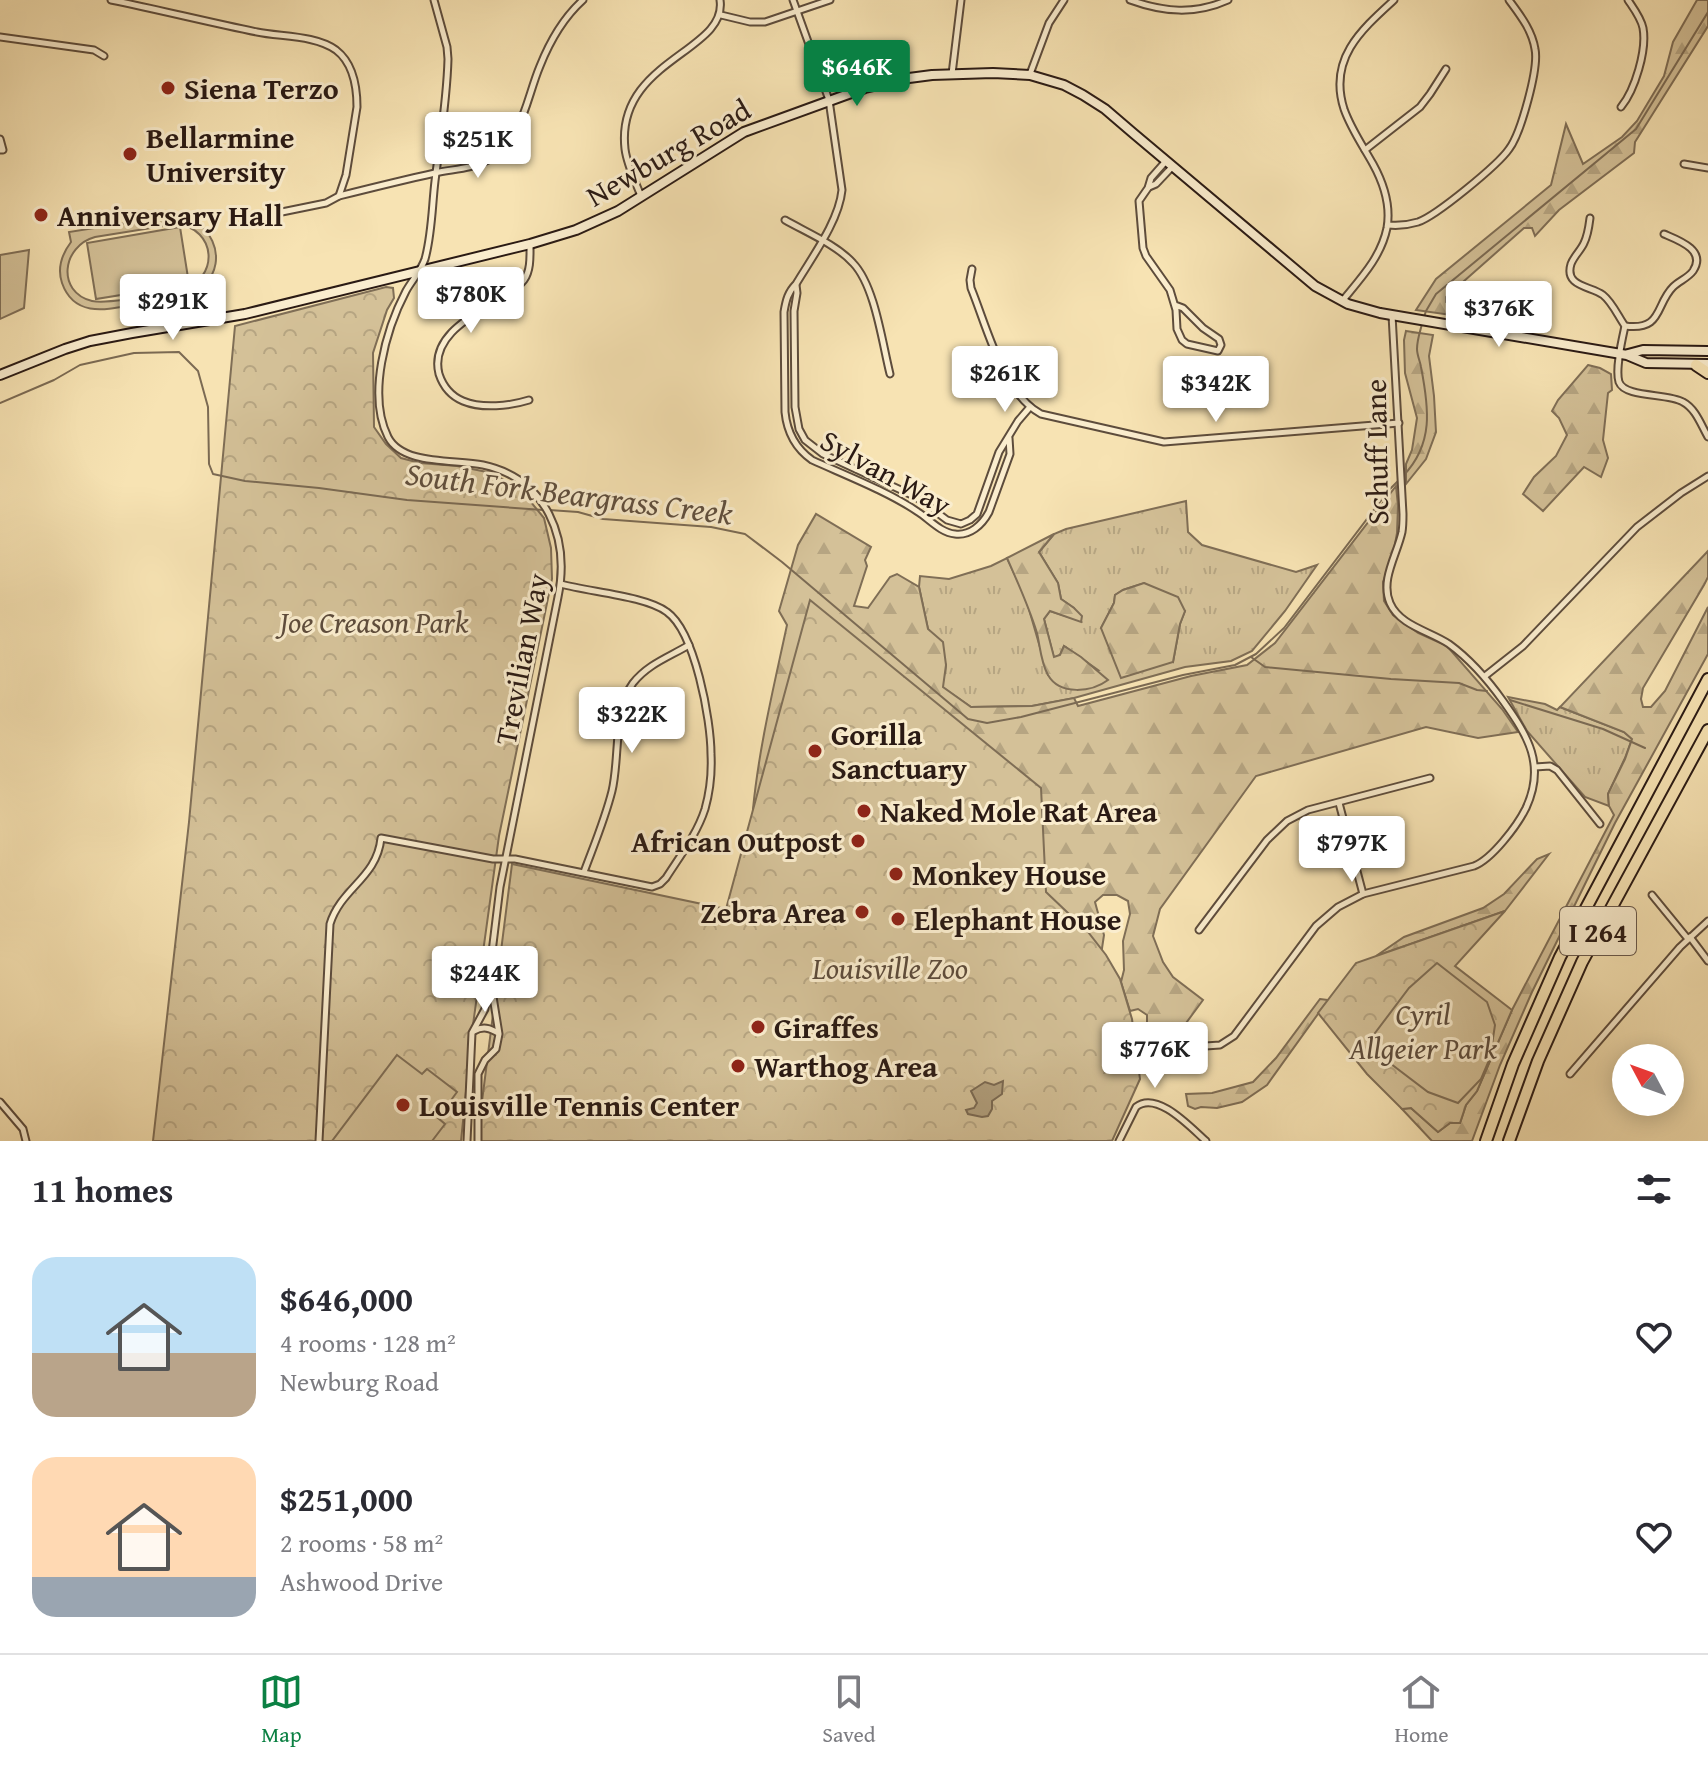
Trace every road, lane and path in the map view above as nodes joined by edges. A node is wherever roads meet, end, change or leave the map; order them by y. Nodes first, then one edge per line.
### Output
1 (111, 0) edge
2 (434, 0) edge
3 (583, 0) edge
4 (720, 0) edge
5 (793, 0) edge
6 (830, 0) edge
7 (961, 0) edge
8 (1064, 0) edge
9 (1130, 0) edge
10 (1228, 0) edge
11 (1394, 0) edge
12 (1509, 0) edge
13 (1628, 0) edge
14 (798, 11) junction
15 (721, 15) junction
16 (0, 37) edge
17 (104, 56) dead end
18 (1446, 69) dead end
19 (952, 74) junction
20 (1030, 75) junction
21 (829, 100) junction
22 (1621, 107) dead end
23 (0, 139) edge
24 (2, 150) edge
25 (1365, 150) junction
26 (1170, 163) junction
27 (1684, 164) dead end
28 (1708, 168) edge
29 (436, 173) junction
30 (339, 196) junction
31 (641, 196) junction
32 (272, 214) dead end
33 (1590, 218) dead end
34 (785, 220) dead end
35 (1388, 225) junction
36 (1664, 234) dead end
37 (821, 241) junction
38 (530, 244) junction
39 (972, 269) dead end
40 (418, 271) junction
41 (796, 284) junction
42 (1342, 301) junction
43 (1175, 305) junction
44 (1392, 315) junction
45 (784, 325) junction
46 (794, 325) junction
47 (1625, 326) junction
48 (1708, 351) edge
49 (1624, 354) junction
50 (1708, 364) edge
51 (1696, 365) junction
52 (1708, 373) edge
53 (890, 374) dead end
54 (0, 375) edge
55 (529, 400) dead end
56 (1030, 407) junction
57 (1399, 423) junction
58 (1708, 437) edge
59 (1009, 438) junction
60 (1708, 476) edge
61 (940, 515) junction
62 (934, 523) junction
63 (561, 584) junction
64 (689, 645) junction
65 (1485, 676) junction
66 (1708, 679) edge
67 (1708, 730) edge
68 (1535, 767) junction
69 (1430, 778) dead end
70 (1339, 803) junction
71 (1600, 824) dead end
72 (505, 858) junction
73 (584, 872) junction
74 (1363, 894) junction
75 (1652, 895) dead end
76 (1708, 921) edge
77 (1199, 930) dead end
78 (1689, 938) junction
79 (1708, 961) edge
80 (489, 972) junction
81 (472, 1033) junction
82 (499, 1034) junction
83 (1191, 1047) dead end
84 (1570, 1074) dead end
85 (0, 1102) edge
86 (26, 1141) edge
87 (319, 1141) edge
88 (467, 1141) edge
89 (478, 1141) edge
90 (1119, 1141) edge
91 (1206, 1141) edge
92 (1486, 1141) edge
93 (1509, 1141) edge

1 - 30 street
2 - 29 street, Trevilian Way
3 - 29 street
4 - 15 street
5 - 14 street, Sylvan Way
6 - 14 street
7 - 19 street
8 - 20 street
9 - 10 street
11 - 25 street
12 - 35 street
13 - 22 street
14 - 15 street
14 - 21 street, Sylvan Way
15 - 31 street
16 - 17 street
18 - 25 street
19 - 20 main road, Newburg Road
19 - 21 main road, Newburg Road
20 - 26 main road, Newburg Road
21 - 31 main road, Newburg Road
21 - 37 street, Sylvan Way
23 - 24 street
25 - 35 street
26 - 42 main road, Newburg Road
26 - 43 street
27 - 28 street
29 - 30 street
29 - 40 street, Trevilian Way
30 - 32 street
31 - 38 main road, Newburg Road
33 - 47 street
34 - 37 street
35 - 42 street
36 - 47 street
37 - 41 street, Sylvan Way
37 - 53 street
38 - 40 main road, Newburg Road
38 - 55 street
39 - 56 street
40 - 54 main road, Newburg Road
40 - 63 street, Trevilian Way
41 - 45 street, Sylvan Way
41 - 46 street, Sylvan Way
42 - 44 main road, Newburg Road
43 - 43 street
44 - 49 main road, Newburg Road
44 - 57 street, Schuff Lane
45 - 46 street
45 - 62 street, Sylvan Way
46 - 61 street, Sylvan Way
47 - 49 street
48 - 49 main road, Newburg Road
49 - 51 main road, Newburg Road
49 - 58 street
50 - 51 main road, Newburg Road
51 - 52 highway
56 - 57 street
56 - 59 street, Sylvan Way
57 - 65 street, Schuff Lane
59 - 61 street, Sylvan Way
59 - 62 street, Sylvan Way
60 - 65 street
61 - 62 street
63 - 64 street
63 - 72 street, Trevilian Way
64 - 73 street
64 - 73 street
65 - 68 street, Schuff Lane
66 - 92 highway, I 264
67 - 93 highway, I 264
68 - 71 street
68 - 74 street
69 - 70 street
70 - 74 street
70 - 77 street
72 - 73 street
72 - 80 street, Trevilian Way
72 - 87 street
74 - 83 street
75 - 78 street
76 - 78 street
78 - 79 street
78 - 84 street
80 - 81 street, Trevilian Way
80 - 82 street, Trevilian Way
81 - 82 street
81 - 88 street, Trevilian Way
82 - 89 street
85 - 86 street
90 - 91 street

